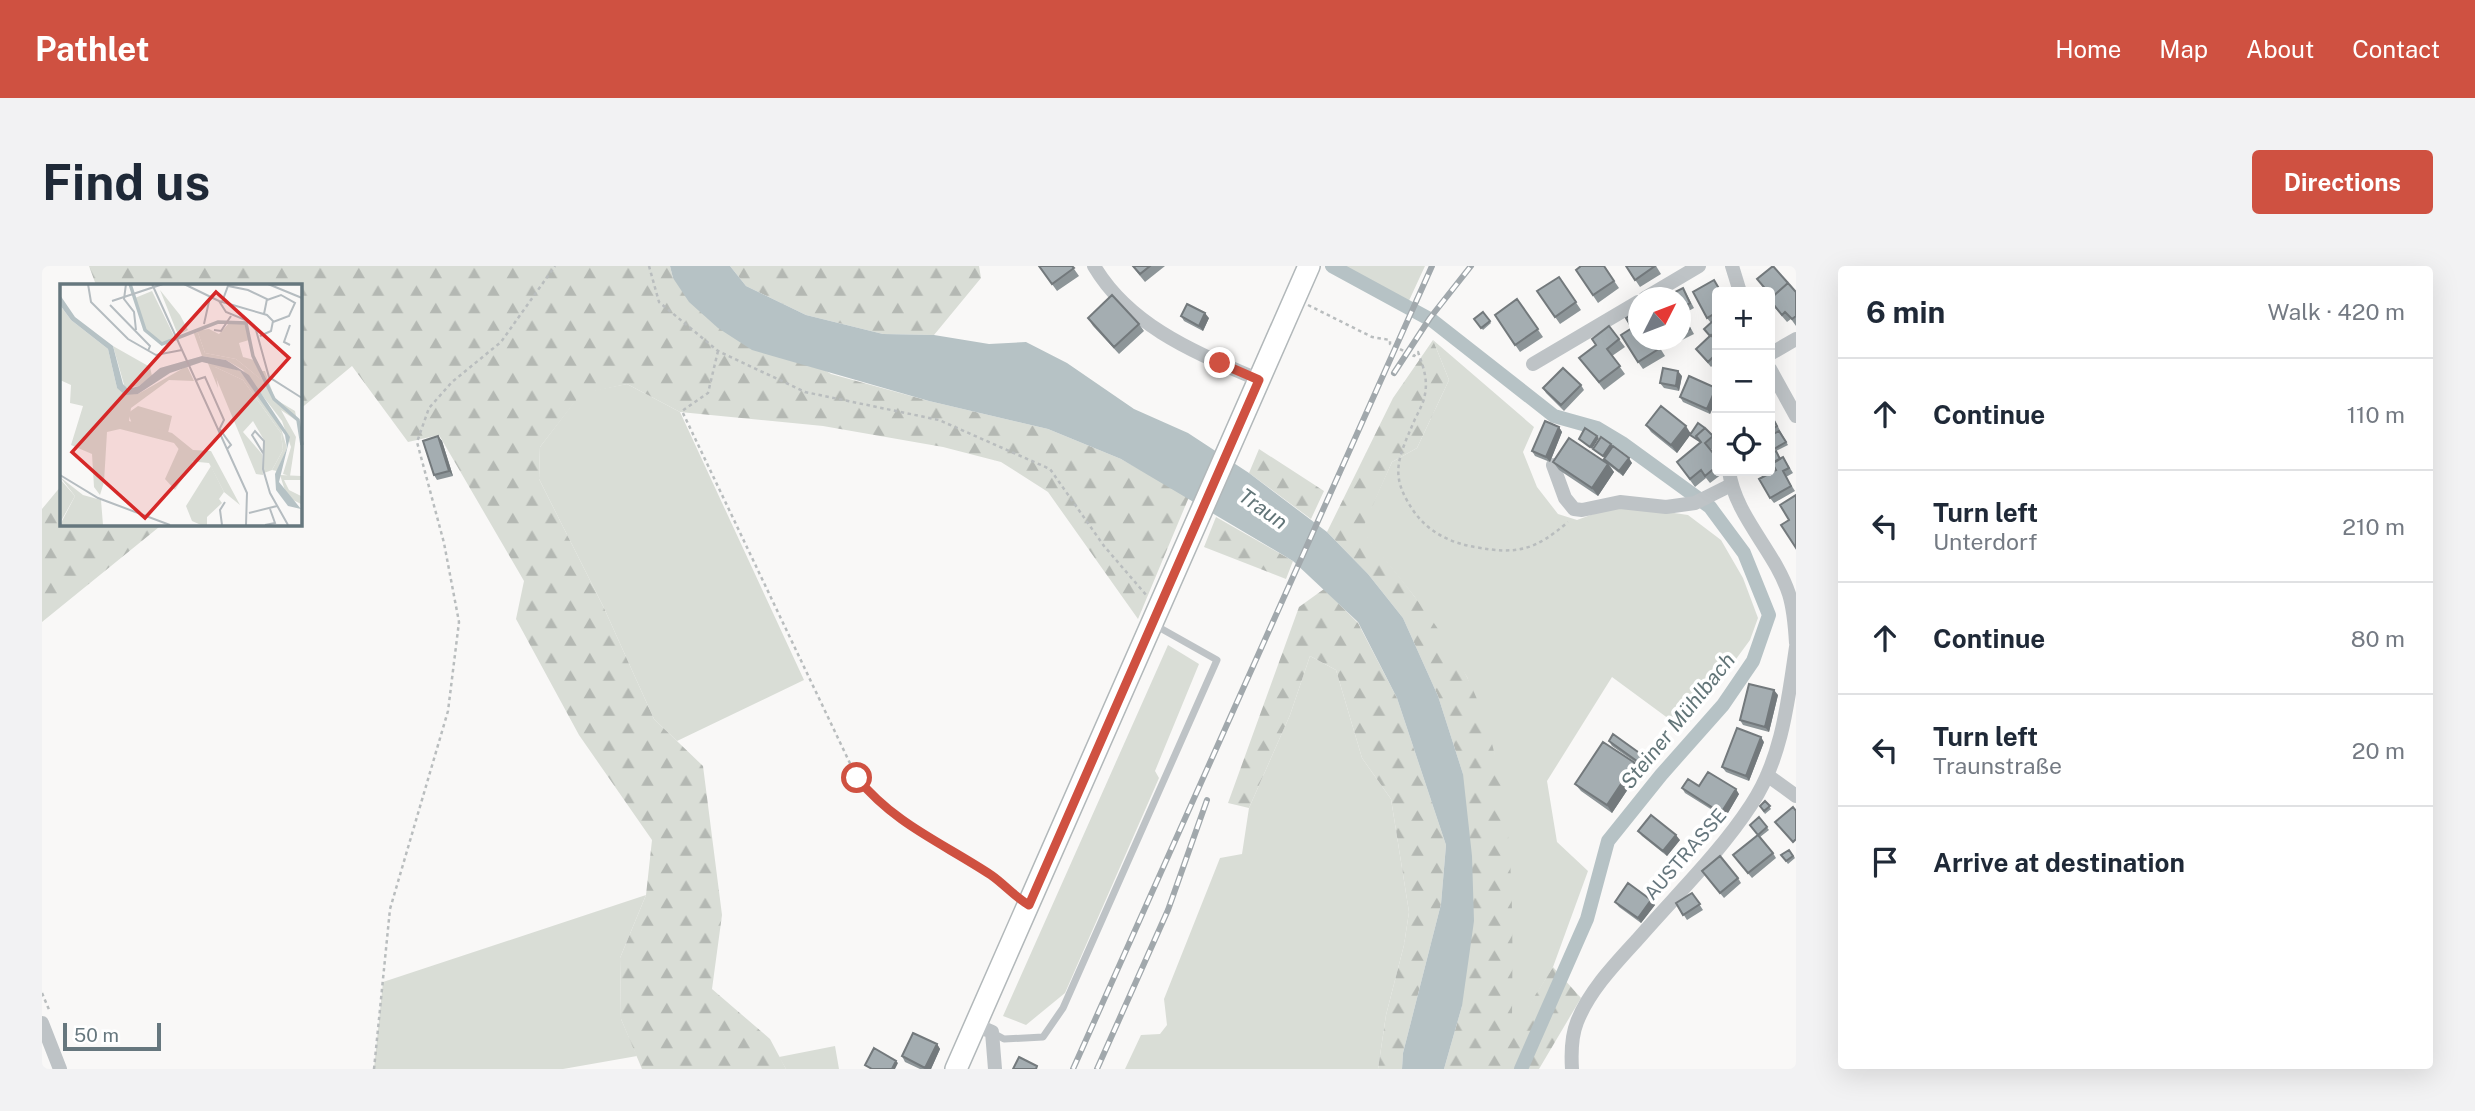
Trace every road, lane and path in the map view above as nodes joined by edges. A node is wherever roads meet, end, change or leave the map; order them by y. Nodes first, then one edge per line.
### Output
1 (555, 266) edge
2 (649, 266) edge
3 (1094, 266) edge
4 (1309, 266) edge
5 (1699, 266) edge
6 (1732, 266) edge
7 (1664, 287) edge
8 (1738, 287) edge
9 (1309, 305) dead end
10 (1628, 308) edge
11 (1796, 339) edge
12 (718, 351) junction
13 (1775, 351) edge
14 (1533, 364) dead end
15 (1775, 378) edge
16 (1259, 380) junction
17 (1796, 416) edge
18 (1553, 465) edge
19 (1730, 478) edge
20 (1581, 510) junction
21 (1155, 617) junction
22 (1796, 645) edge
23 (1767, 775) junction
24 (1796, 796) edge
25 (1029, 905) junction
26 (42, 1023) edge
27 (984, 1028) junction
28 (60, 1069) edge
29 (374, 1069) edge
30 (956, 1069) edge
31 (995, 1069) edge
32 (1572, 1069) edge

1 - 29 path
2 - 12 path
3 - 16 street
4 - 16 main road
5 - 7 street
6 - 8 street
9 - 20 path
10 - 14 street
11 - 13 street
12 - 21 path
12 - 25 path
15 - 17 street
16 - 21 main road
18 - 20 street
19 - 20 street, AUSTRASSE
19 - 22 street, AUSTRASSE
21 - 25 main road
21 - 27 lane
22 - 23 street, AUSTRASSE
23 - 24 street
23 - 32 street, AUSTRASSE
25 - 27 main road
26 - 28 street
27 - 30 main road
27 - 31 street

